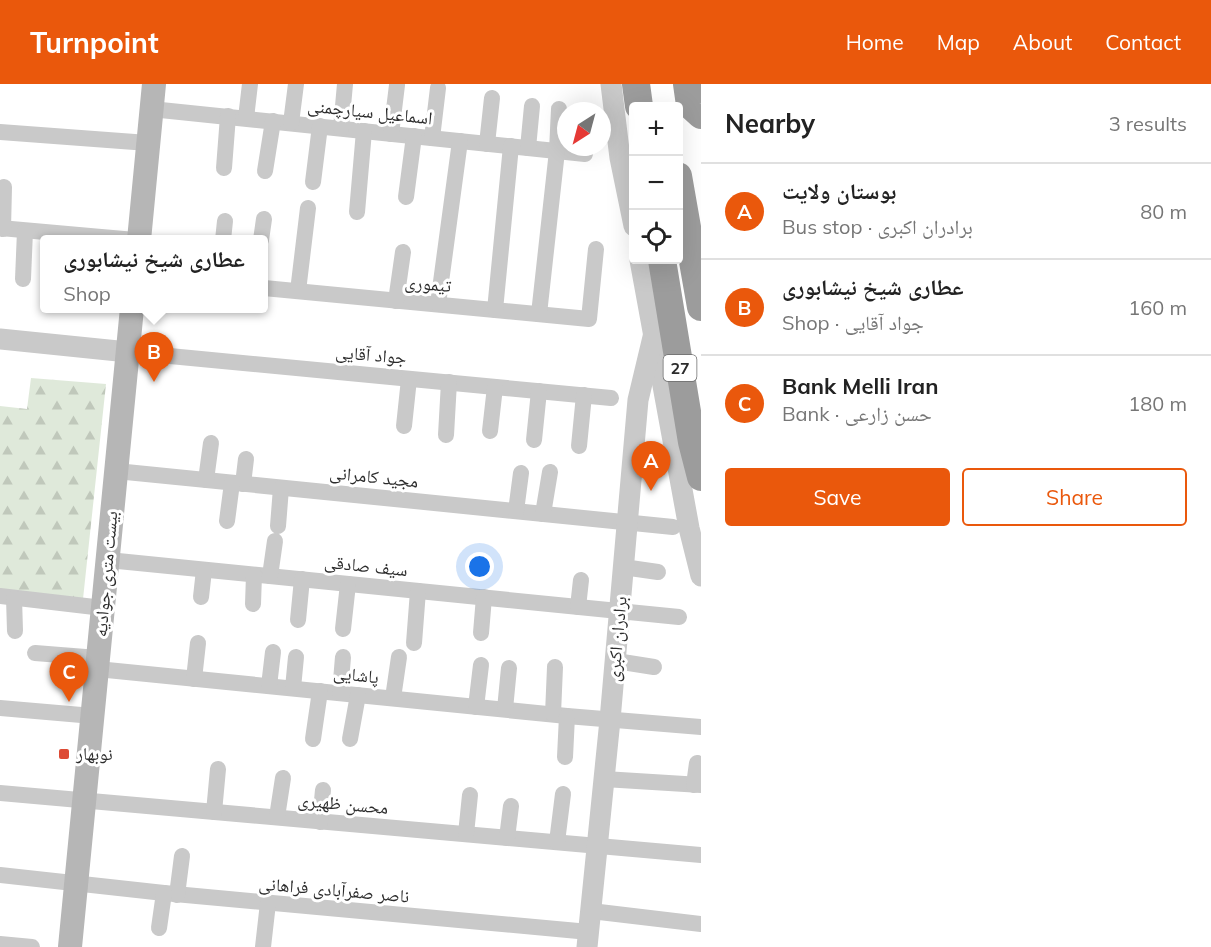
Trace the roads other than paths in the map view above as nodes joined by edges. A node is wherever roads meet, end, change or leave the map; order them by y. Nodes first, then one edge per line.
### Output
1 (154, 84) edge
2 (250, 84) edge
3 (296, 84) edge
4 (345, 84) edge
5 (611, 84) edge
6 (636, 84) edge
7 (667, 84) edge
8 (687, 84) edge
9 (397, 85) edge
10 (438, 88) dead end
11 (492, 98) dead end
12 (638, 102) edge
13 (669, 102) edge
14 (532, 106) dead end
15 (152, 109) junction
16 (701, 115) edge
17 (228, 116) junction
18 (246, 118) junction
19 (273, 121) junction
20 (291, 123) junction
21 (320, 126) junction
22 (341, 128) junction
23 (364, 131) junction
24 (0, 132) edge
25 (391, 134) junction
26 (414, 136) junction
27 (557, 137) edge
28 (432, 138) junction
29 (460, 141) junction
30 (148, 143) junction
31 (487, 144) junction
32 (511, 146) junction
33 (528, 148) junction
34 (556, 151) junction
35 (224, 168) dead end
36 (265, 171) dead end
37 (313, 182) dead end
38 (4, 187) dead end
39 (406, 197) dead end
40 (683, 204) edge
41 (308, 208) dead end
42 (630, 210) edge
43 (357, 212) dead end
44 (264, 219) dead end
45 (225, 220) dead end
46 (2, 229) edge
47 (25, 231) junction
48 (75, 235) edge
49 (138, 235) edge
50 (224, 235) edge
51 (262, 235) edge
52 (596, 249) dead end
53 (403, 252) dead end
54 (641, 264) edge
55 (663, 264) edge
56 (23, 279) dead end
57 (268, 288) edge
58 (298, 291) junction
59 (396, 301) junction
60 (438, 304) junction
61 (701, 307) edge
62 (495, 310) junction
63 (132, 313) edge
64 (539, 314) junction
65 (654, 333) junction
66 (0, 339) edge
67 (128, 352) junction
68 (409, 378) junction
69 (449, 382) junction
70 (495, 387) junction
71 (539, 391) junction
72 (584, 395) junction
73 (611, 398) dead end
74 (404, 426) dead end
75 (490, 431) dead end
76 (446, 435) dead end
77 (534, 440) dead end
78 (211, 442) dead end
79 (579, 446) dead end
80 (246, 459) dead end
81 (116, 471) junction
82 (521, 472) dead end
83 (550, 472) dead end
84 (701, 477) edge
85 (206, 480) junction
86 (237, 483) junction
87 (281, 488) junction
88 (516, 511) junction
89 (543, 514) junction
90 (227, 521) dead end
91 (627, 522) junction
92 (673, 526) dead end
93 (108, 560) junction
94 (624, 567) junction
95 (204, 570) junction
96 (658, 572) dead end
97 (262, 575) junction
98 (701, 576) edge
99 (302, 579) junction
100 (581, 580) dead end
101 (348, 584) junction
102 (418, 591) junction
103 (7, 597) edge
104 (201, 597) dead end
105 (484, 597) junction
106 (253, 604) dead end
107 (578, 607) junction
108 (103, 608) junction
109 (620, 611) junction
110 (679, 617) dead end
111 (298, 620) dead end
112 (343, 630) dead end
113 (15, 631) dead end
114 (481, 633) dead end
115 (198, 643) dead end
116 (414, 643) dead end
117 (273, 652) dead end
118 (35, 653) dead end
119 (296, 657) dead end
120 (343, 657) dead end
121 (399, 657) dead end
122 (616, 661) junction
123 (98, 664) junction
124 (481, 664) dead end
125 (555, 667) dead end
126 (654, 667) dead end
127 (509, 668) dead end
128 (194, 679) junction
129 (269, 686) junction
130 (293, 688) junction
131 (320, 691) junction
132 (340, 693) junction
133 (358, 695) junction
134 (393, 698) junction
135 (476, 706) junction
136 (0, 708) edge
137 (505, 709) junction
138 (560, 715) junction
139 (93, 716) junction
140 (610, 720) junction
141 (701, 727) edge
142 (312, 739) dead end
143 (350, 739) dead end
144 (565, 756) dead end
145 (697, 763) dead end
146 (218, 770) dead end
147 (283, 778) dead end
148 (604, 779) junction
149 (697, 785) edge
150 (323, 790) dead end
151 (0, 793) edge
152 (563, 794) dead end
153 (470, 795) dead end
154 (84, 801) junction
155 (511, 806) dead end
156 (214, 812) junction
157 (277, 817) junction
158 (320, 822) junction
159 (466, 834) junction
160 (507, 838) junction
161 (557, 842) junction
162 (598, 846) junction
163 (701, 855) edge
164 (182, 856) dead end
165 (0, 875) edge
166 (76, 883) junction
167 (170, 894) junction
168 (268, 903) junction
169 (591, 911) junction
170 (701, 924) edge
171 (159, 928) dead end
172 (588, 940) edge
173 (0, 944) edge
174 (32, 947) edge
175 (70, 947) edge
176 (263, 947) edge

1 - 15 main road
2 - 18 street
3 - 20 street
4 - 22 street
5 - 42 street
6 - 12 highway
7 - 13 highway
8 - 16 highway
9 - 25 street
10 - 28 street
11 - 31 street
14 - 33 street
15 - 17 street, اسماعیل سیارچمنی
15 - 30 main road
17 - 18 street, اسماعیل سیارچمنی
17 - 35 street
18 - 19 street, اسماعیل سیارچمنی
19 - 20 street, اسماعیل سیارچمنی
19 - 36 street
20 - 21 street, اسماعیل سیارچمنی
21 - 22 street, اسماعیل سیارچمنی
21 - 37 street
22 - 23 street, اسماعیل سیارچمنی
23 - 25 street, اسماعیل سیارچمنی
23 - 43 street
24 - 30 street
25 - 26 street, اسماعیل سیارچمنی
26 - 28 street, اسماعیل سیارچمنی
26 - 39 street
27 - 34 street
28 - 29 street, اسماعیل سیارچمنی
29 - 31 street, اسماعیل سیارچمنی
29 - 60 street
30 - 49 main road
31 - 32 street, اسماعیل سیارچمنی
32 - 33 street, اسماعیل سیارچمنی
32 - 62 street
33 - 34 street, اسماعیل سیارچمنی
34 - 64 street
38 - 46 street
40 - 61 highway
41 - 58 street
44 - 51 street
45 - 50 street
46 - 47 street
47 - 48 street
47 - 56 street
52 - 64 street, تیموری
53 - 59 street
54 - 65 street
55 - 84 highway, 27
57 - 58 street, تیموری
58 - 59 street, تیموری
59 - 60 street, تیموری
60 - 62 street, تیموری
62 - 64 street, تیموری
63 - 67 main road, بیست متری جوادیه
65 - 91 street, برادران اکبری
65 - 98 street
66 - 67 street
67 - 68 street, جواد آقایی
67 - 81 main road, بیست متری جوادیه
68 - 69 street, جواد آقایی
68 - 74 street
69 - 70 street, جواد آقایی
69 - 76 street
70 - 71 street, جواد آقایی
70 - 75 street
71 - 72 street, جواد آقایی
71 - 77 street
72 - 73 street, جواد آقایی
72 - 79 street
78 - 85 street
80 - 86 street
81 - 85 street, مجید کامرانی
81 - 93 main road, بیست متری جوادیه
82 - 88 street
83 - 89 street
85 - 86 street, مجید کامرانی
86 - 87 street, مجید کامرانی
86 - 90 street
87 - 88 street, مجید کامرانی
87 - 97 street
88 - 89 street, مجید کامرانی
89 - 91 street, مجید کامرانی
91 - 92 street, مجید کامرانی
91 - 94 street, برادران اکبری
93 - 95 street, سیف صادقی
93 - 108 main road, بیست متری جوادیه
94 - 96 street
94 - 109 street, برادران اکبری
95 - 97 street, سیف صادقی
95 - 104 street
97 - 99 street, سیف صادقی
97 - 106 street
99 - 101 street, سیف صادقی
99 - 111 street
100 - 107 street
101 - 102 street, سیف صادقی
101 - 112 street
102 - 105 street, سیف صادقی
102 - 116 street
103 - 108 street
103 - 113 street
105 - 107 street, سیف صادقی
105 - 114 street
107 - 109 street, سیف صادقی
108 - 123 main road, بیست متری جوادیه
109 - 110 street, سیف صادقی
109 - 122 street, برادران اکبری
115 - 128 street
117 - 129 street
118 - 123 street, پاشایی
119 - 130 street
120 - 132 street
121 - 134 street
122 - 126 street
122 - 140 street, برادران اکبری
123 - 128 street, پاشایی
123 - 139 main road, بیست متری جوادیه
124 - 135 street
125 - 138 street
127 - 137 street
128 - 129 street, پاشایی
129 - 130 street, پاشایی
130 - 131 street, پاشایی
131 - 132 street, پاشایی
131 - 142 street
132 - 133 street, پاشایی
133 - 134 street, پاشایی
133 - 143 street
134 - 135 street, پاشایی
135 - 137 street, پاشایی
136 - 139 street
137 - 138 street, پاشایی
138 - 140 street, پاشایی
138 - 144 street
139 - 154 main road, بیست متری جوادیه
140 - 141 street, پاشایی
140 - 148 street, برادران اکبری
145 - 149 street
146 - 156 street
147 - 157 street
148 - 149 street
148 - 162 street, برادران اکبری
150 - 158 street
151 - 154 street, محسن ظهیری
152 - 161 street
153 - 159 street
154 - 156 street, محسن ظهیری
154 - 166 main road, بیست متری جوادیه
155 - 160 street
156 - 157 street, محسن ظهیری
157 - 158 street, محسن ظهیری
158 - 159 street, محسن ظهیری
159 - 160 street, محسن ظهیری
160 - 161 street, محسن ظهیری
161 - 162 street, محسن ظهیری
162 - 163 street, محسن ظهیری
162 - 169 street, برادران اکبری
164 - 167 street
165 - 166 street, ناصر صفرآبادی فراهانی
166 - 167 street, ناصر صفرآبادی فراهانی
166 - 175 main road, بیست متری جوادیه
167 - 168 street, ناصر صفرآبادی فراهانی
167 - 171 street
168 - 172 street, ناصر صفرآبادی فراهانی
168 - 176 street
169 - 170 street
169 - 172 street, برادران اکبری
173 - 174 street

